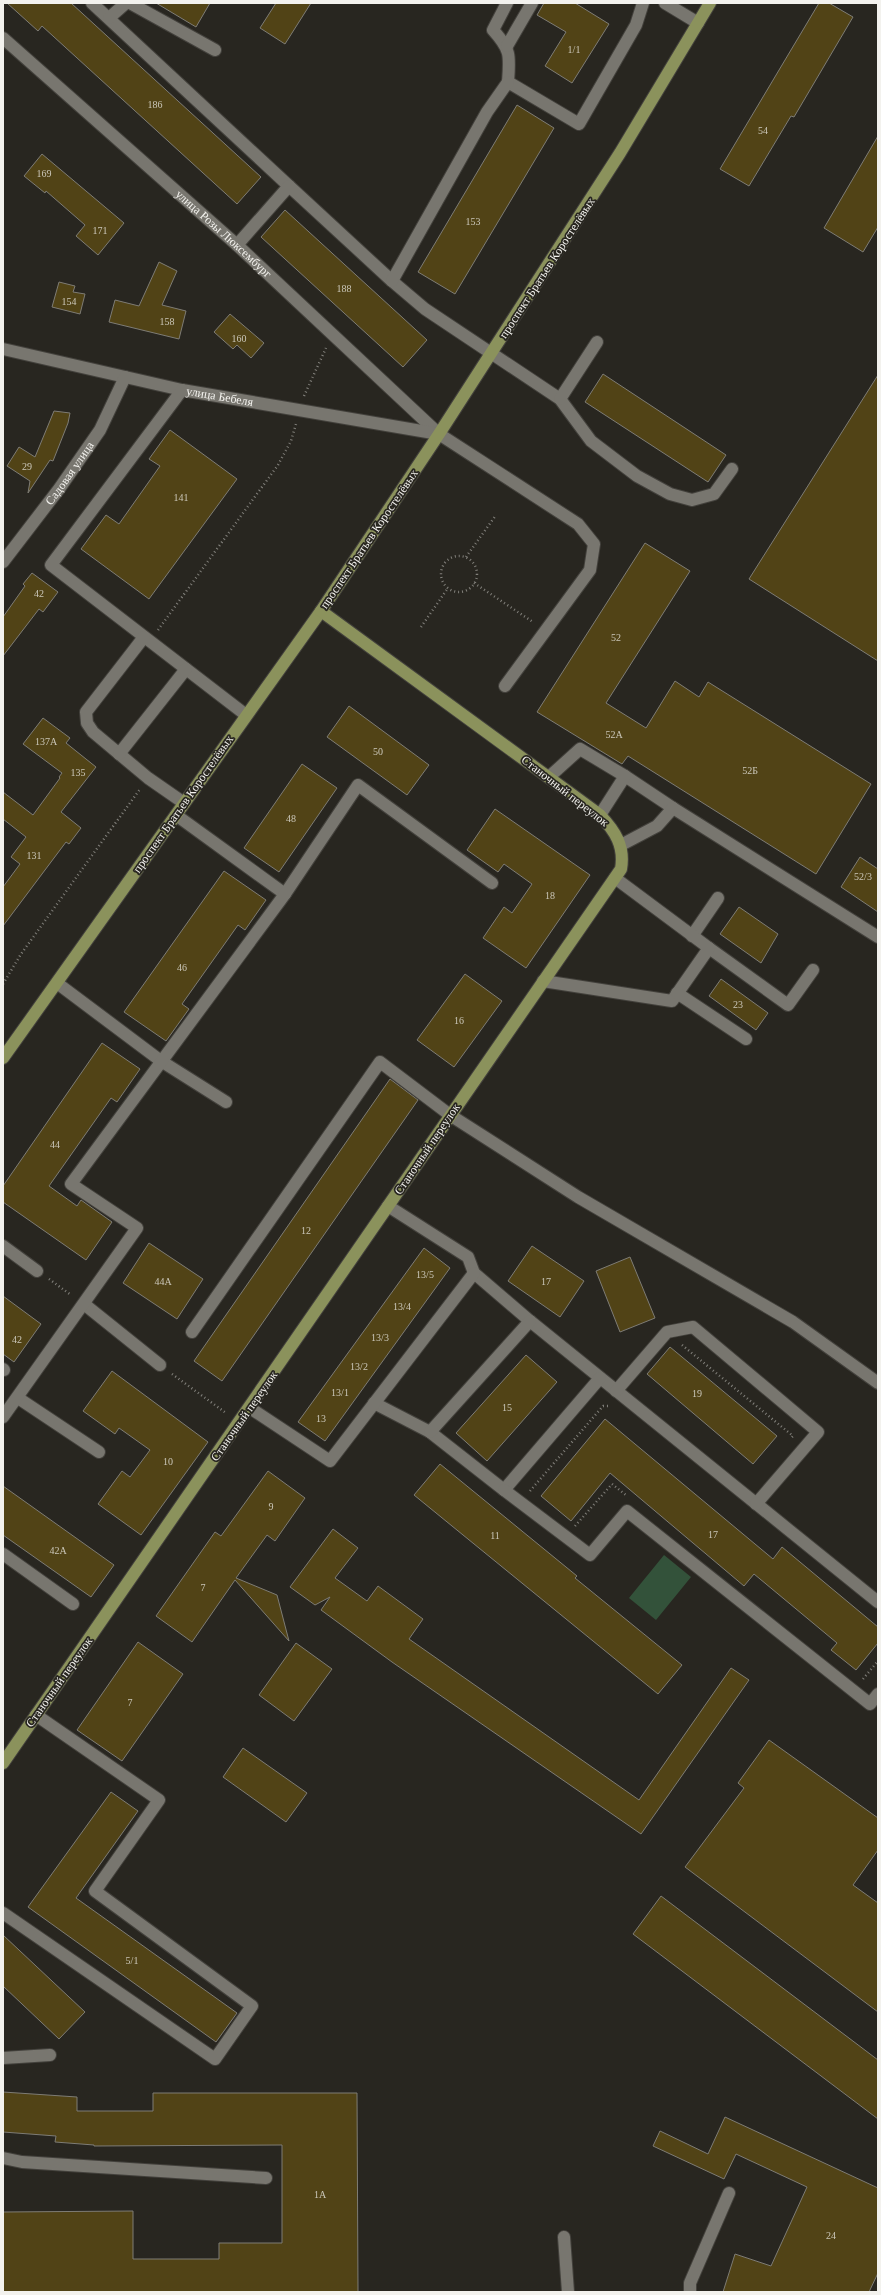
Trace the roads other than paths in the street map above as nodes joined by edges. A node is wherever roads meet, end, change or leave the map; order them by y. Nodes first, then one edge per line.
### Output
1 (92, 3) edge
2 (126, 3) edge
3 (130, 3) edge
4 (507, 3) edge
5 (532, 3) edge
6 (643, 3) edge
7 (665, 3) edge
8 (710, 3) edge
9 (109, 18) junction
10 (698, 23) junction
11 (3, 38) edge
12 (507, 46) junction
13 (215, 50) dead end
14 (508, 82) junction
15 (289, 186) junction
16 (237, 245) junction
17 (392, 281) junction
18 (596, 342) dead end
19 (3, 349) edge
20 (491, 354) junction
21 (125, 377) junction
22 (182, 390) junction
23 (560, 399) junction
24 (439, 434) junction
25 (732, 469) dead end
26 (3, 562) edge
27 (321, 611) junction
28 (144, 637) junction
29 (186, 669) junction
30 (505, 686) dead end
31 (246, 715) junction
32 (119, 754) junction
33 (625, 776) junction
34 (549, 777) junction
35 (184, 803) junction
36 (673, 808) junction
37 (176, 815) junction
38 (600, 815) junction
39 (620, 845) junction
40 (615, 878) junction
41 (492, 883) dead end
42 (285, 894) junction
43 (718, 898) dead end
44 (692, 936) junction
45 (878, 937) edge
46 (709, 948) junction
47 (813, 970) dead end
48 (543, 981) junction
49 (57, 983) junction
50 (677, 993) junction
51 (746, 1039) dead end
52 (3, 1058) edge
53 (161, 1061) junction
54 (226, 1102) dead end
55 (450, 1115) junction
56 (388, 1206) junction
57 (3, 1246) edge
58 (37, 1271) road end
59 (474, 1273) junction
60 (84, 1304) junction
61 (530, 1321) junction
62 (192, 1332) dead end
63 (160, 1365) road end
64 (600, 1378) junction
65 (878, 1383) edge
66 (616, 1391) junction
67 (18, 1398) junction
68 (374, 1403) junction
69 (250, 1408) junction
70 (3, 1417) edge
71 (430, 1432) junction
72 (98, 1452) dead end
73 (504, 1490) junction
74 (756, 1504) junction
75 (3, 1554) edge
76 (878, 1602) edge
77 (73, 1604) dead end
78 (878, 1694) edge
79 (36, 1715) junction
80 (3, 1763) edge
81 (3, 1913) edge
82 (50, 2055) dead end
83 (3, 2058) edge
84 (3, 2158) edge
85 (266, 2178) dead end
86 (729, 2193) dead end
87 (564, 2237) dead end
88 (568, 2292) edge
89 (690, 2292) edge

1 - 9 street
2 - 9 street
3 - 13 street
4 - 12 street
5 - 12 street
6 - 14 street
7 - 10 street
8 - 10 main road, проспект Братьев Коростелёвых
9 - 15 street
10 - 20 main road, проспект Братьев Коростелёвых
11 - 16 street, улица Розы Люксембург
12 - 14 street
14 - 17 street
15 - 16 street
15 - 17 street
16 - 24 street, улица Розы Люксембург
17 - 20 street
18 - 23 street
19 - 21 street, улица Бебеля
20 - 23 street
20 - 24 main road, проспект Братьев Коростелёвых
21 - 22 street, улица Бебеля
21 - 26 street, Садовая улица
22 - 24 street, улица Бебеля
22 - 28 street
23 - 25 street
24 - 27 main road, проспект Братьев Коростелёвых
24 - 30 street
27 - 31 main road, проспект Братьев Коростелёвых
27 - 34 main road, Станочный переулок
28 - 29 street
28 - 32 street
29 - 31 street
29 - 32 street
31 - 35 main road, проспект Братьев Коростелёвых
32 - 35 street
33 - 34 street
33 - 36 street
33 - 38 street
34 - 38 main road, Станочный переулок
35 - 37 main road, проспект Братьев Коростелёвых
36 - 39 street
36 - 45 street
37 - 42 street
37 - 49 main road, проспект Братьев Коростелёвых
38 - 39 main road, Станочный переулок
39 - 40 main road, Станочный переулок
40 - 44 street
40 - 48 main road, Станочный переулок
41 - 42 street
42 - 53 street
43 - 44 street
44 - 46 street
46 - 47 street
46 - 50 street
48 - 50 street
48 - 55 main road, Станочный переулок
49 - 52 main road, проспект Братьев Коростелёвых
49 - 53 street
50 - 51 street
53 - 54 street
53 - 60 street
55 - 56 main road, Станочный переулок
55 - 62 street
55 - 65 street
56 - 59 street
56 - 69 main road, Станочный переулок
57 - 58 street
59 - 61 street
59 - 68 street
60 - 63 street
60 - 67 street
61 - 64 street
61 - 71 street
64 - 66 street
64 - 73 street
66 - 74 street
66 - 74 street
67 - 70 street
67 - 72 street
68 - 69 street
68 - 71 street
69 - 79 main road, Станочный переулок
71 - 73 street
73 - 78 street
74 - 76 street
75 - 77 street
79 - 80 main road, Станочный переулок
79 - 81 street
82 - 83 street
84 - 85 street
86 - 89 street
87 - 88 street

